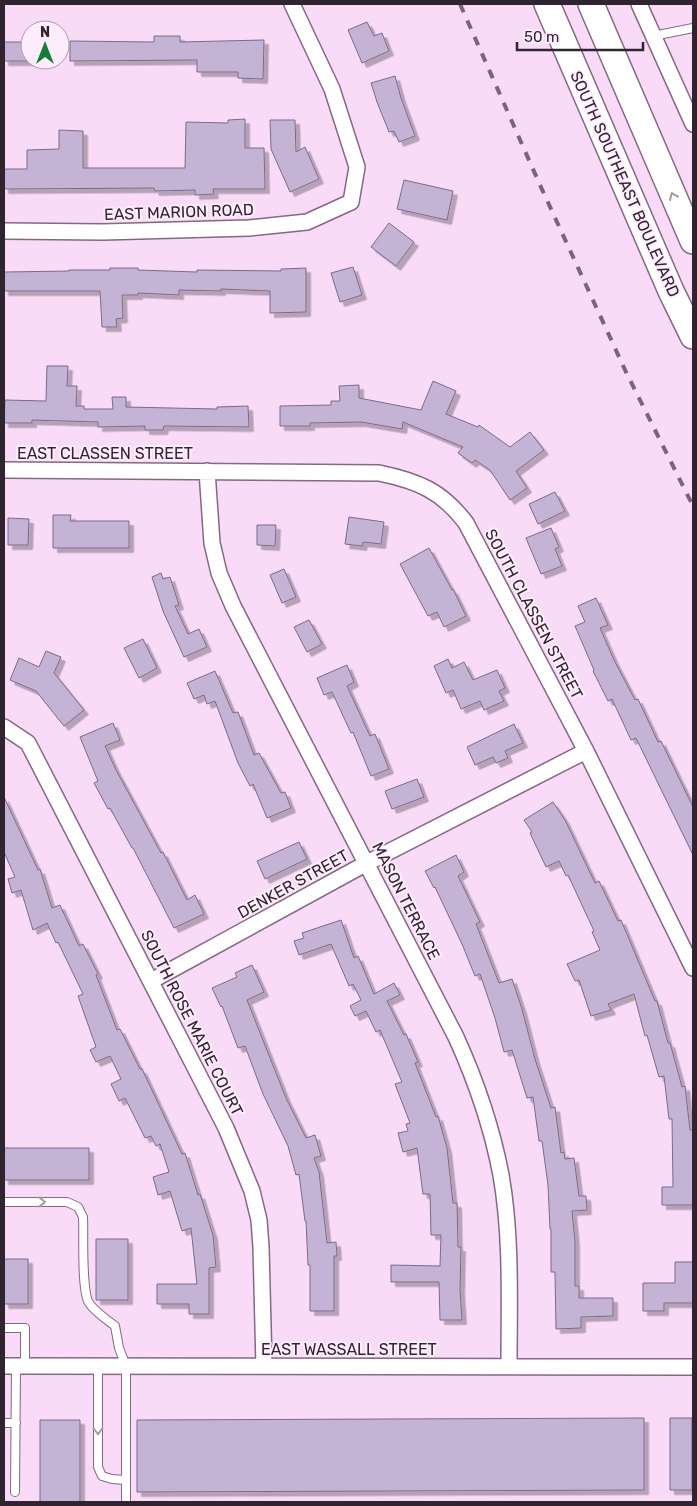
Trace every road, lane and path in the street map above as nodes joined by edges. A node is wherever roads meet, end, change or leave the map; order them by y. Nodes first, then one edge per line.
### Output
1 (292, 4) edge
2 (546, 4) edge
3 (591, 4) edge
4 (639, 4) edge
5 (693, 28) edge
6 (653, 36) junction
7 (693, 124) edge
8 (4, 231) edge
9 (693, 240) edge
10 (693, 336) edge
11 (4, 470) edge
12 (207, 471) junction
13 (4, 727) edge
14 (586, 751) junction
15 (367, 863) junction
16 (693, 968) edge
17 (151, 981) junction
18 (4, 1202) edge
19 (4, 1328) edge
20 (15, 1366) edge
21 (98, 1366) junction
22 (126, 1366) junction
23 (264, 1366) junction
24 (509, 1366) junction
25 (693, 1367) edge
26 (4, 1423) edge
27 (16, 1423) junction
28 (126, 1480) junction
29 (15, 1492) dead end
30 (126, 1502) edge

1 - 8 street, EAST MARION ROAD
2 - 10 main road, SOUTH SOUTHEAST BOULEVARD
9 -> 3 main road
4 - 6 street
5 - 6 lane
6 - 7 street
11 - 12 street, EAST CLASSEN STREET
12 - 14 street, SOUTH CLASSEN STREET
12 - 15 street, MASON TERRACE
13 - 17 street, SOUTH ROSE MARIE COURT
14 - 15 street, DENKER STREET
14 - 16 street, SOUTH CLASSEN STREET
15 - 17 street, DENKER STREET
15 - 24 street, MASON TERRACE
17 - 23 street, SOUTH ROSE MARIE COURT
18 -> 22 lane
19 - 20 lane
20 - 21 street, EAST WASSALL STREET
20 - 27 lane
21 - 22 street, EAST WASSALL STREET
21 -> 28 lane
22 - 23 street, EAST WASSALL STREET
22 - 28 lane
23 - 24 street, EAST WASSALL STREET
24 - 25 street, EAST WASSALL STREET
26 - 27 lane
27 - 29 lane
28 - 30 lane

